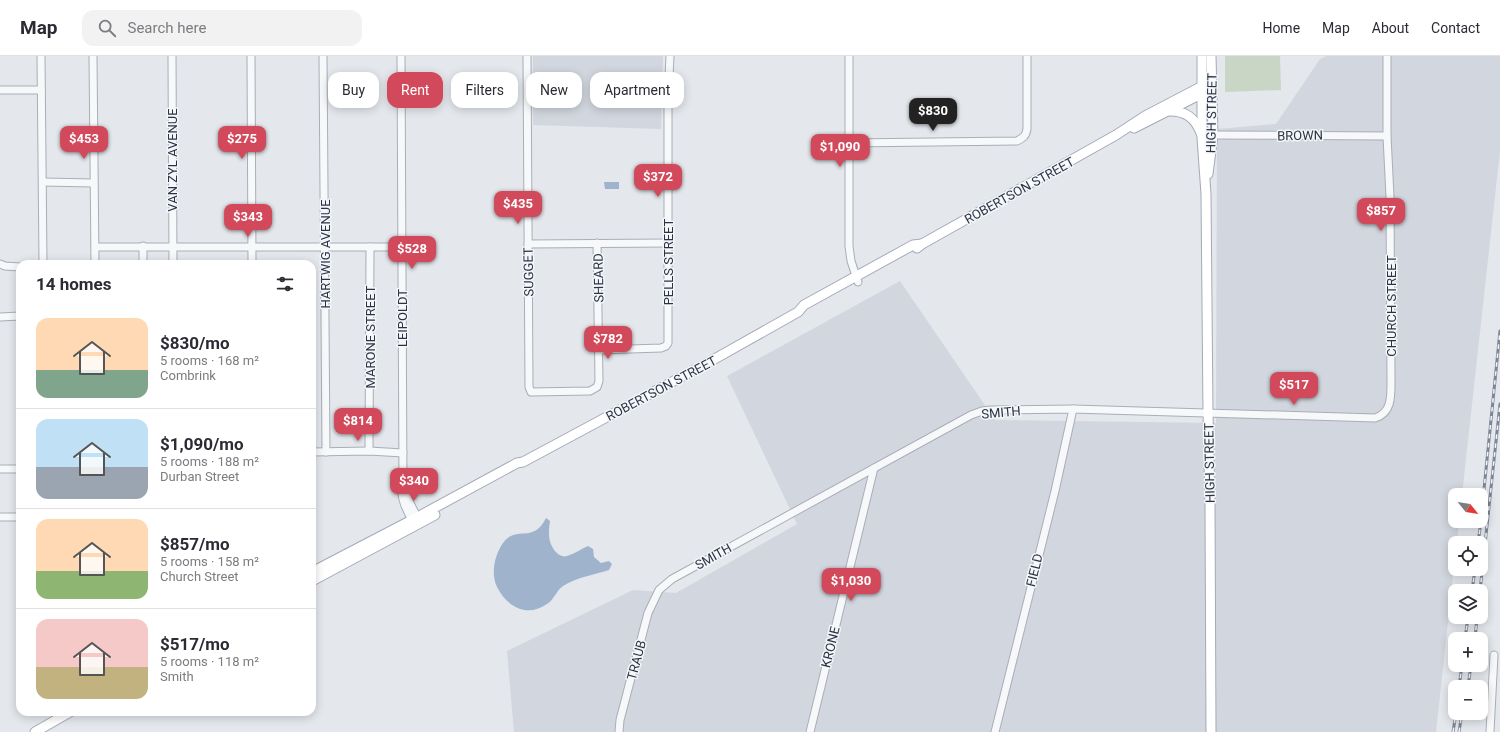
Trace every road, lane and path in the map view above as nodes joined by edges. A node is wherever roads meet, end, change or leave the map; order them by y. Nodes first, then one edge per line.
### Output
1 (42, 56) edge
2 (93, 56) edge
3 (172, 56) edge
4 (251, 56) edge
5 (323, 56) edge
6 (402, 56) edge
7 (527, 56) edge
8 (670, 56) edge
9 (849, 56) edge
10 (1027, 56) edge
11 (1202, 56) edge
12 (1212, 56) edge
13 (1387, 56) edge
14 (1212, 85) junction
15 (0, 90) edge
16 (42, 90) junction
17 (1202, 90) junction
18 (1170, 111) junction
19 (1116, 135) junction
20 (1213, 136) junction
21 (1388, 136) junction
22 (1202, 138) junction
23 (849, 143) junction
24 (43, 182) junction
25 (93, 183) junction
26 (1206, 194) junction
27 (597, 243) junction
28 (668, 243) junction
29 (528, 244) junction
30 (143, 246) junction
31 (94, 247) junction
32 (173, 247) junction
33 (252, 247) junction
34 (324, 247) junction
35 (370, 247) junction
36 (402, 247) junction
37 (43, 260) edge
38 (95, 260) edge
39 (143, 260) edge
40 (173, 260) edge
41 (252, 260) edge
42 (0, 264) edge
43 (16, 266) edge
44 (857, 279) junction
45 (16, 316) edge
46 (0, 317) edge
47 (598, 350) junction
48 (530, 391) joint
49 (1073, 409) junction
50 (1387, 411) joint
51 (1208, 413) junction
52 (370, 451) junction
53 (316, 452) edge
54 (326, 452) junction
55 (403, 453) junction
56 (874, 468) junction
57 (0, 469) edge
58 (16, 469) edge
59 (0, 517) edge
60 (16, 517) edge
61 (417, 522) junction
62 (316, 570) edge
63 (316, 579) edge
64 (659, 590) joint
65 (1494, 655) dead end
66 (1496, 686) edge
67 (63, 716) edge
68 (34, 732) edge
69 (619, 732) edge
70 (810, 732) edge
71 (995, 732) edge
72 (1211, 732) edge
73 (1490, 732) edge

1 - 16 street
2 - 25 street
3 - 32 street, VAN ZYL AVENUE
4 - 33 street
5 - 34 street, HARTWIG AVENUE
6 - 36 street, LEIPOLDT
7 - 29 street, SUGGET
8 - 28 street, PELLS STREET
9 - 23 street
10 - 23 street
11 - 17 main road, HIGH STREET
12 - 14 main road, HIGH STREET
13 - 21 street, CHURCH STREET
14 - 17 main road, ROBERTSON STREET
14 - 20 main road, HIGH STREET
15 - 16 street
16 - 24 street
17 - 18 main road, ROBERTSON STREET
17 - 19 main road, ROBERTSON STREET
17 - 22 main road, HIGH STREET
18 - 19 main road, ROBERTSON STREET
18 - 22 main road
19 - 44 main road, ROBERTSON STREET
20 - 21 street, BROWN
20 - 26 main road, HIGH STREET
21 - 50 street, CHURCH STREET
22 - 26 main road, HIGH STREET
23 - 44 street
24 - 25 street
24 - 37 street
25 - 31 street
26 - 51 main road, HIGH STREET
27 - 28 street
27 - 29 street
27 - 47 street, SHEARD
28 - 47 street, PELLS STREET
29 - 48 street, SUGGET
30 - 31 street
30 - 32 street
30 - 39 street
31 - 38 street
32 - 33 street
32 - 40 street, VAN ZYL AVENUE
33 - 34 street
33 - 41 street
34 - 35 street
34 - 54 street, HARTWIG AVENUE
35 - 36 street
35 - 52 street, MARONE STREET
36 - 55 street, LEIPOLDT
42 - 43 street
44 - 61 main road, ROBERTSON STREET
45 - 46 street
47 - 48 street, SHEARD
49 - 51 street, SMITH
49 - 56 street, SMITH
49 - 71 street, FIELD
50 - 51 street, SMITH
51 - 72 main road, HIGH STREET
52 - 54 street
52 - 55 street
53 - 54 street
55 - 61 street, LEIPOLDT
56 - 64 street, SMITH
56 - 70 street, KRONE
57 - 58 street
59 - 60 street
61 - 62 main road, ROBERTSON STREET
61 - 63 main road, ROBERTSON STREET
64 - 69 street, TRAUB
65 - 66 street
66 - 73 street
67 - 68 main road

